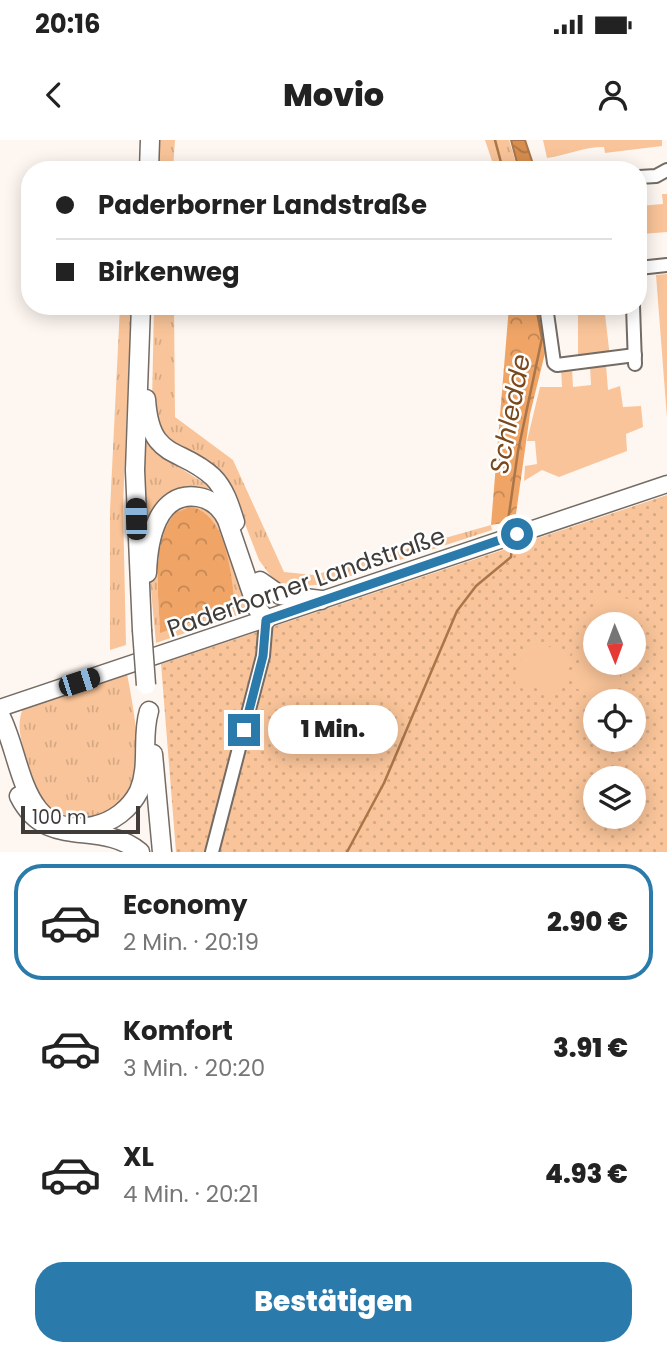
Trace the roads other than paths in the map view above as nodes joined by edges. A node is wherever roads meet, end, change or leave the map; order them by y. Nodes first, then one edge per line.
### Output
1 (150, 140) edge
2 (149, 161) edge
3 (667, 170) edge
4 (647, 177) edge
5 (667, 265) edge
6 (647, 267) edge
7 (141, 315) edge
8 (547, 315) edge
9 (633, 315) edge
10 (138, 372) junction
11 (667, 484) edge
12 (260, 581) junction
13 (321, 600) junction
14 (266, 620) junction
15 (142, 624) junction
16 (0, 708) edge
17 (149, 711) junction
18 (0, 715) edge
19 (0, 741) edge
20 (141, 852) edge
21 (162, 852) edge
22 (212, 852) edge

1 - 2 highway
3 - 4 street
5 - 6 street
7 - 10 highway
8 - 9 street
10 - 12 highway
10 - 15 highway
11 - 13 main road, Paderborner Landstraße
12 - 13 highway
12 - 14 highway
13 - 14 main road, Paderborner Landstraße
14 - 15 highway
14 - 16 main road, Paderborner Landstraße
14 - 22 street
15 - 17 highway, bridge
17 - 18 highway
17 - 21 highway
19 - 20 highway

